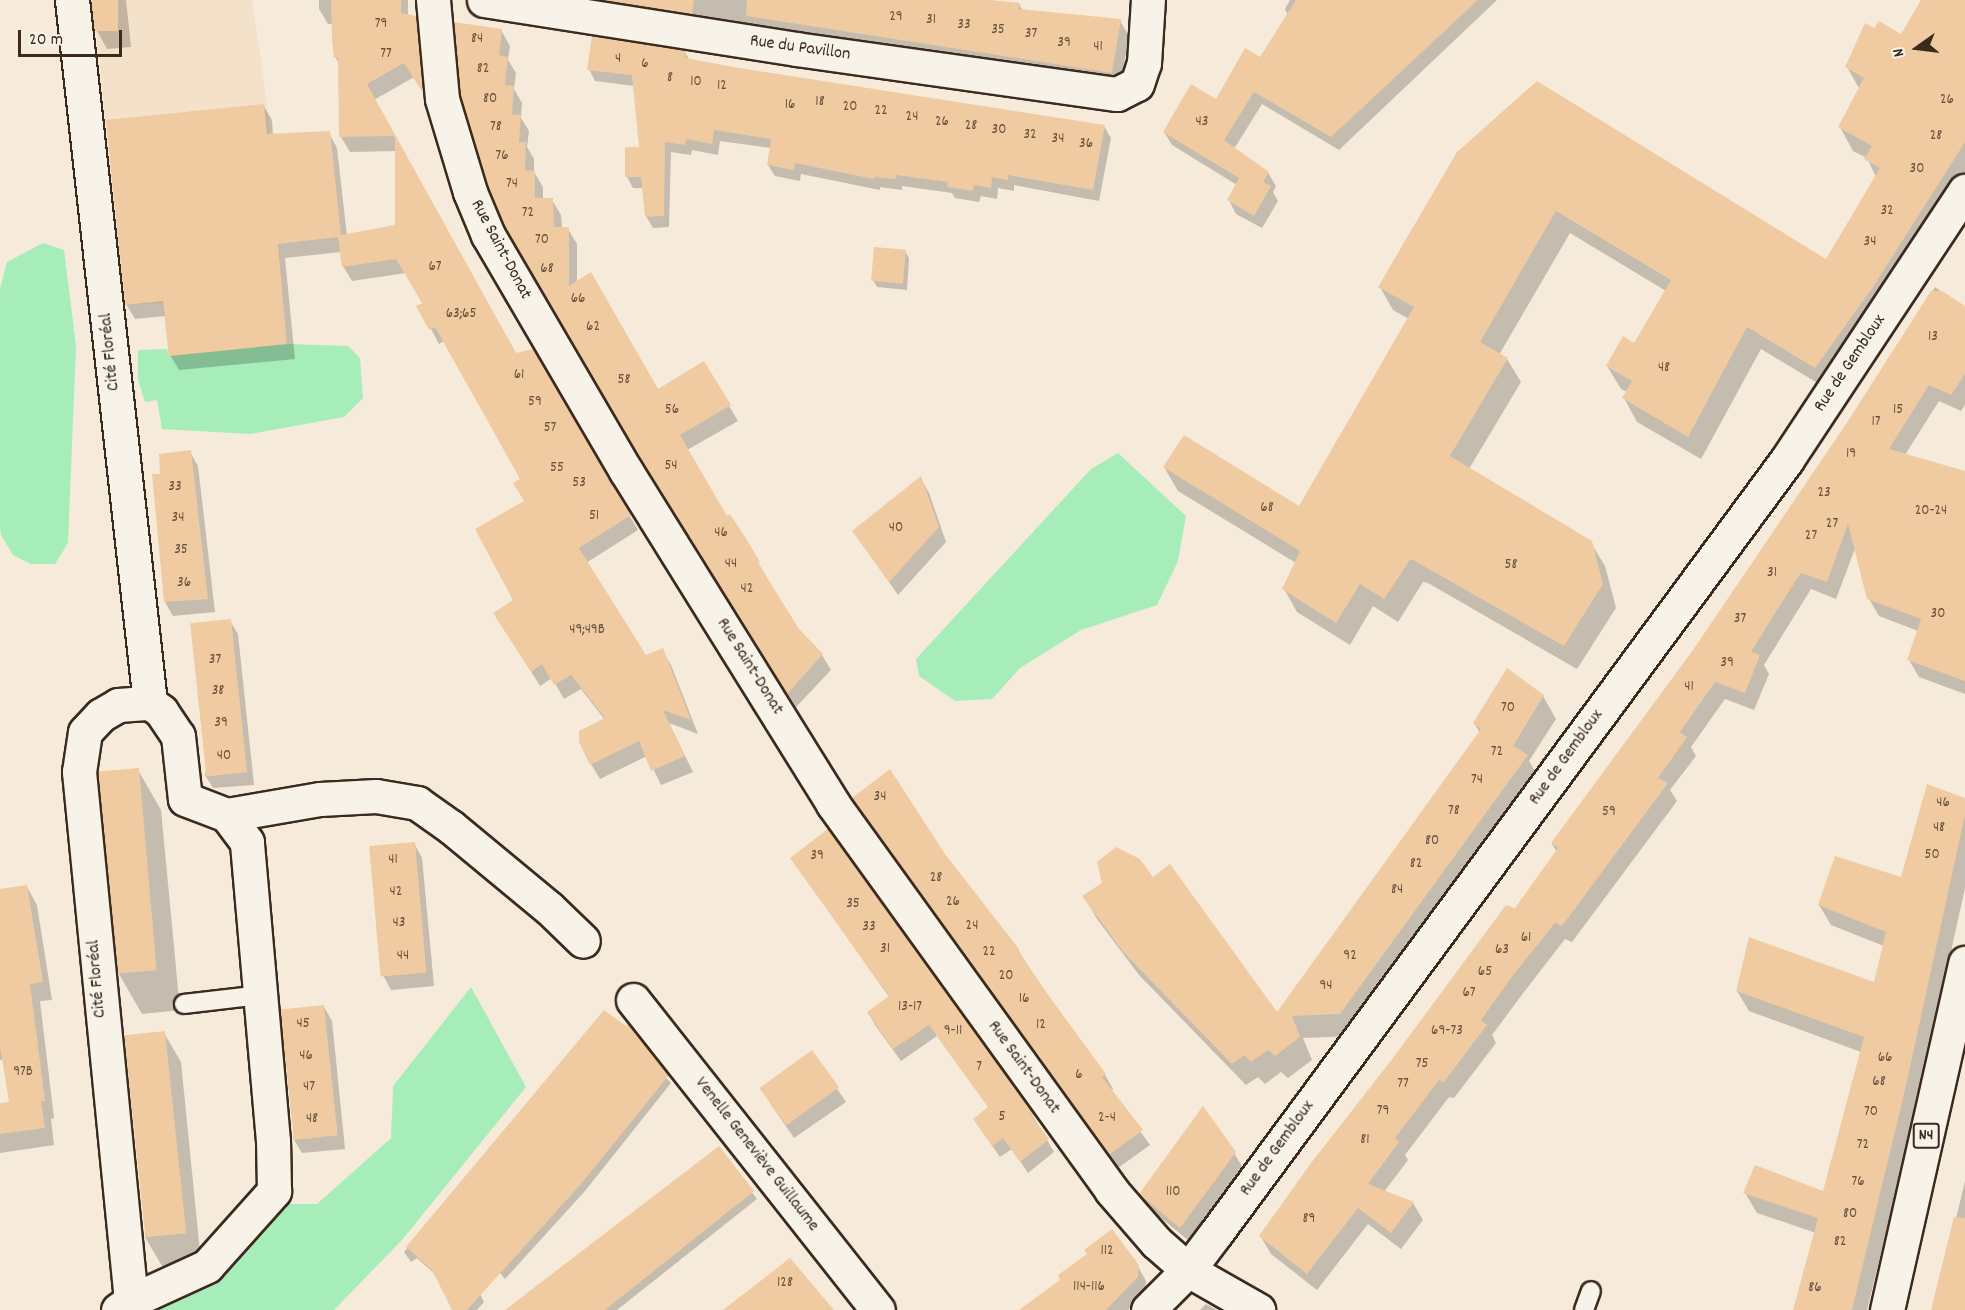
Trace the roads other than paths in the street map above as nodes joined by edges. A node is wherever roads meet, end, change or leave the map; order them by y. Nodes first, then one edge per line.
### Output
1 (72, 0) edge
2 (433, 0) edge
3 (484, 0) edge
4 (1148, 0) edge
5 (1965, 191) edge
6 (150, 703) junction
7 (227, 815) junction
8 (583, 941) dead end
9 (1965, 963) edge
10 (261, 995) junction
11 (633, 1000) dead end
12 (184, 1004) dead end
13 (1188, 1270) junction
14 (1591, 1291) dead end
15 (124, 1305) edge
16 (878, 1310) edge
17 (1148, 1310) edge
18 (1258, 1310) edge
19 (1584, 1310) edge
20 (1887, 1310) edge

1 - 6 street, Cité Floréal
2 - 13 street, Rue Saint-Donat
3 - 4 street, Rue du Pavillon
5 - 13 street, Rue de Gembloux
6 - 7 street
6 - 15 street, Cité Floréal
7 - 8 street
7 - 10 street, Cité Floréal
9 - 20 street, N4
10 - 12 lane
10 - 15 street, Cité Floréal
11 - 16 street, Venelle Geneviève Guillaume
13 - 17 street, Rue de Gembloux
13 - 18 street, Rue Saint-Donat
14 - 19 lane

